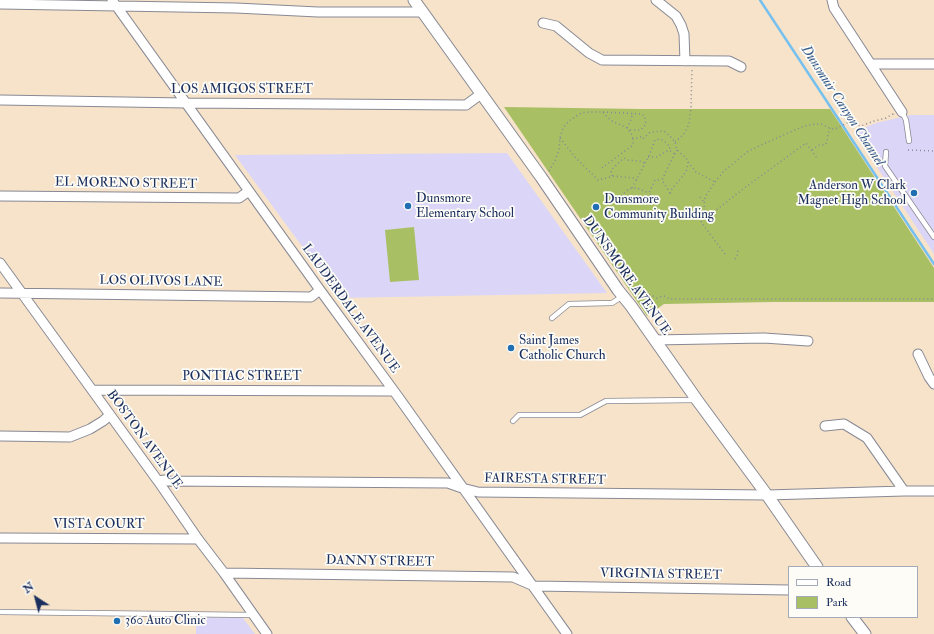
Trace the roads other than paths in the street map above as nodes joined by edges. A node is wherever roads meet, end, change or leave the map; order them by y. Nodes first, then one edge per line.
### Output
1 (414, 0) edge
2 (656, 0) edge
3 (832, 0) edge
4 (115, 3) edge
5 (0, 4) edge
6 (422, 12) junction
7 (543, 23) dead end
8 (688, 61) junction
9 (872, 64) junction
10 (934, 64) edge
11 (741, 67) dead end
12 (481, 94) junction
13 (0, 100) edge
14 (185, 103) junction
15 (900, 108) joint
16 (909, 141) dead end
17 (886, 152) dead end
18 (249, 191) junction
19 (0, 196) edge
20 (934, 237) edge
21 (0, 262) edge
22 (320, 290) junction
23 (0, 293) edge
24 (22, 293) junction
25 (624, 296) junction
26 (552, 318) dead end
27 (654, 340) junction
28 (808, 341) dead end
29 (918, 354) dead end
30 (934, 384) edge
31 (92, 390) junction
32 (393, 391) junction
33 (697, 400) junction
34 (110, 415) junction
35 (513, 420) dead end
36 (825, 426) dead end
37 (0, 436) edge
38 (158, 481) junction
39 (462, 488) junction
40 (904, 491) junction
41 (934, 491) edge
42 (766, 495) junction
43 (0, 538) edge
44 (198, 539) junction
45 (816, 566) edge
46 (224, 573) junction
47 (534, 586) junction
48 (788, 590) edge
49 (0, 612) edge
50 (253, 615) junction
51 (853, 618) edge
52 (267, 634) edge
53 (567, 634) edge
54 (865, 634) edge

1 - 6 street, DUNSMORE AVENUE
2 - 8 street
3 - 9 street
4 - 5 street
4 - 6 street
4 - 14 street, LAUDERDALE AVENUE
6 - 12 street, DUNSMORE AVENUE
7 - 8 street
8 - 11 street
9 - 10 street
9 - 15 street
12 - 14 street, LOS AMIGOS STREET
12 - 25 street, DUNSMORE AVENUE
13 - 14 street, LOS AMIGOS STREET
14 - 18 street, LAUDERDALE AVENUE
15 - 16 lane
17 - 20 lane
18 - 19 street, EL MORENO STREET
18 - 22 street, LAUDERDALE AVENUE
21 - 24 street, BOSTON AVENUE
22 - 24 street, LOS OLIVOS LANE
22 - 32 street, LAUDERDALE AVENUE
23 - 24 street, LOS OLIVOS LANE
24 - 31 street, BOSTON AVENUE
25 - 26 lane
25 - 27 street, DUNSMORE AVENUE
27 - 28 street
27 - 33 street, DUNSMORE AVENUE
29 - 30 street
31 - 32 street, PONTIAC STREET
31 - 34 street, BOSTON AVENUE
32 - 39 street, LAUDERDALE AVENUE
33 - 35 lane
33 - 42 street, DUNSMORE AVENUE
34 - 37 street
34 - 38 street, BOSTON AVENUE
36 - 40 street
38 - 39 street, FAIRESTA STREET
38 - 44 street, BOSTON AVENUE
39 - 42 street, FAIRESTA STREET
39 - 47 street, LAUDERDALE AVENUE
40 - 41 street, FAIRESTA STREET
40 - 42 street, FAIRESTA STREET
42 - 45 street, DUNSMORE AVENUE
43 - 44 street, VISTA COURT
44 - 46 street, BOSTON AVENUE
46 - 47 street, DANNY STREET
46 - 50 street, BOSTON AVENUE
47 - 48 street, VIRGINIA STREET
47 - 53 street, LAUDERDALE AVENUE
49 - 50 lane
50 - 52 street, BOSTON AVENUE
51 - 54 street

